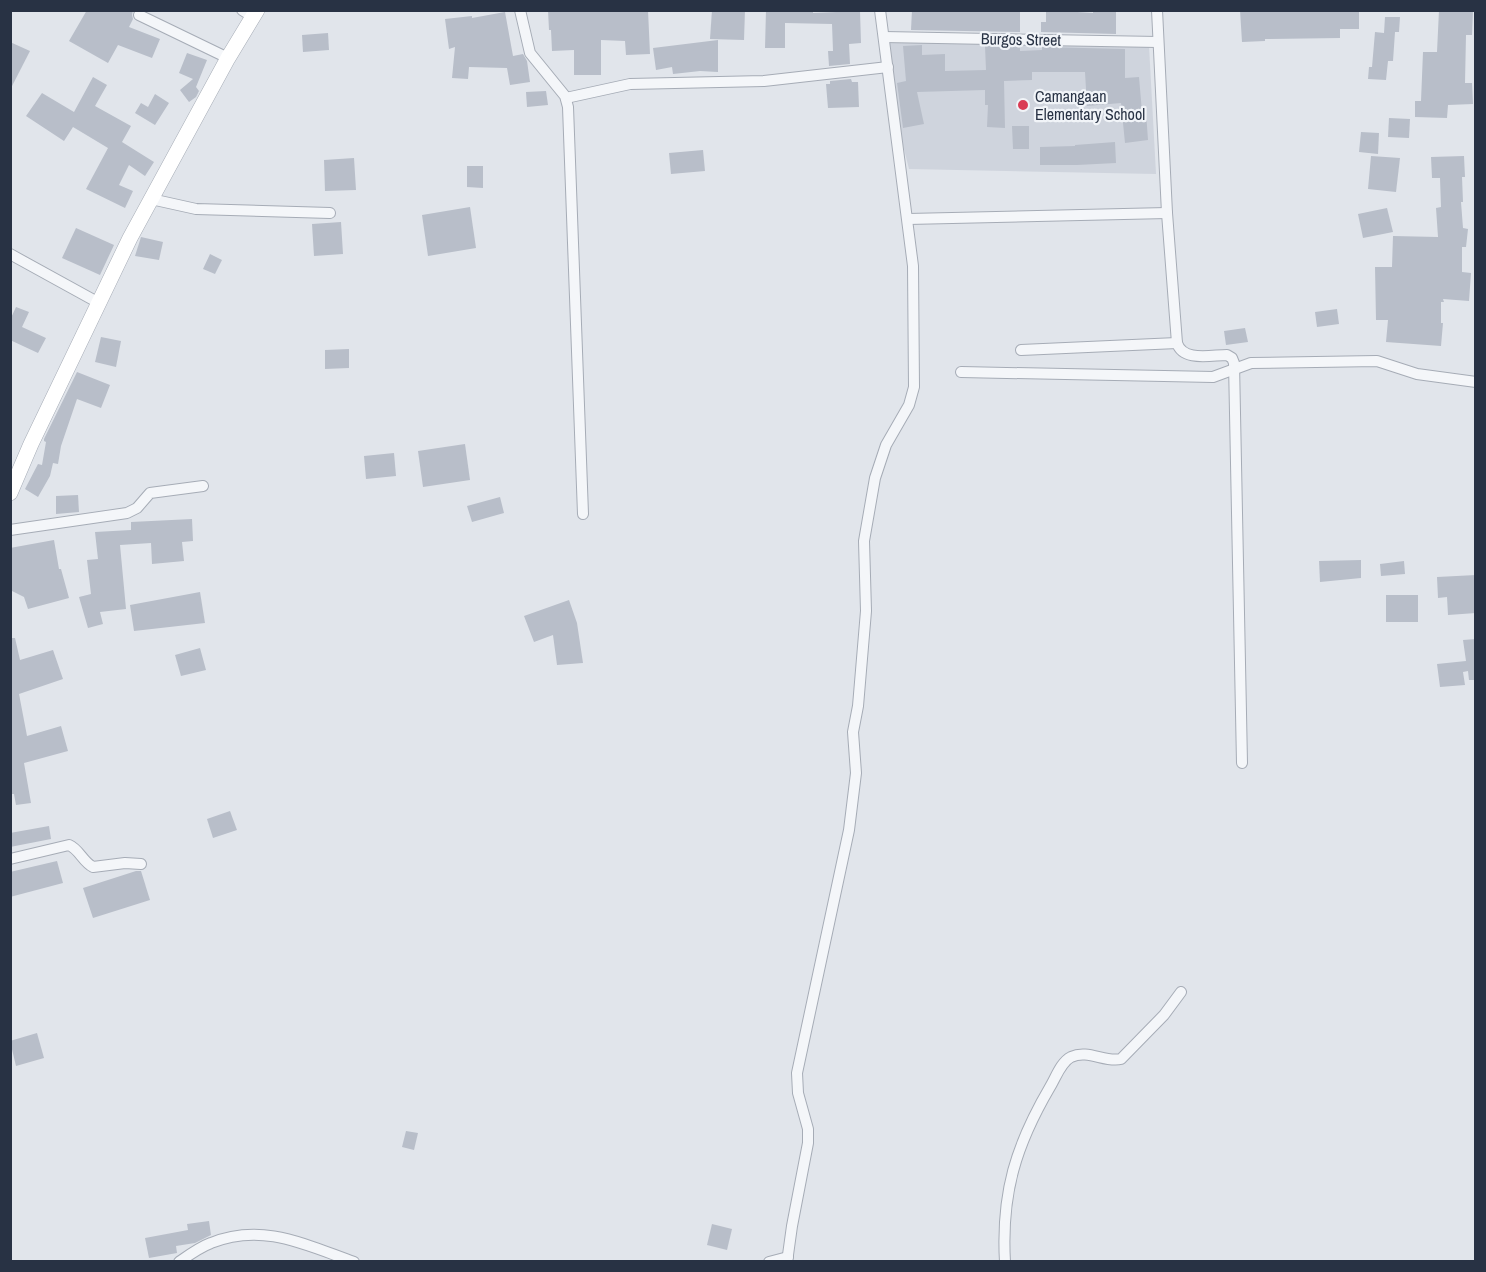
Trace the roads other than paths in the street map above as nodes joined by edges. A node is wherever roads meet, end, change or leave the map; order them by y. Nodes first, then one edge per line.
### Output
1 (520, 10) edge
2 (880, 10) edge
3 (1157, 10) edge
4 (250, 13) edge
5 (139, 15) dead end
6 (884, 37) junction
7 (1158, 42) junction
8 (228, 58) junction
9 (888, 67) junction
10 (566, 98) junction
11 (152, 199) junction
12 (330, 213) dead end
13 (1167, 213) junction
14 (908, 219) junction
15 (10, 254) edge
16 (99, 303) junction
17 (1177, 343) junction
18 (1021, 350) dead end
19 (1234, 369) junction
20 (962, 372) dead end
21 (1476, 381) edge
22 (203, 486) dead end
23 (10, 493) edge
24 (583, 514) dead end
25 (10, 530) edge
26 (1242, 763) dead end
27 (10, 859) edge
28 (141, 864) dead end
29 (1181, 992) dead end
30 (788, 1259) edge
31 (179, 1262) edge
32 (354, 1262) edge
33 (769, 1262) edge
34 (1005, 1262) edge

1 - 10 street
2 - 6 street
3 - 7 street
4 - 8 street
5 - 8 street
6 - 7 street, Burgos Street
6 - 9 street
7 - 13 street
8 - 11 street
9 - 10 street
9 - 14 street
10 - 24 street
11 - 12 street
11 - 16 street
13 - 14 street
13 - 17 street
14 - 30 street
15 - 16 street
16 - 23 street
17 - 18 street
17 - 19 street
19 - 20 street
19 - 21 street
19 - 26 street
22 - 25 street
27 - 28 street
29 - 34 street
30 - 33 street
31 - 32 street

